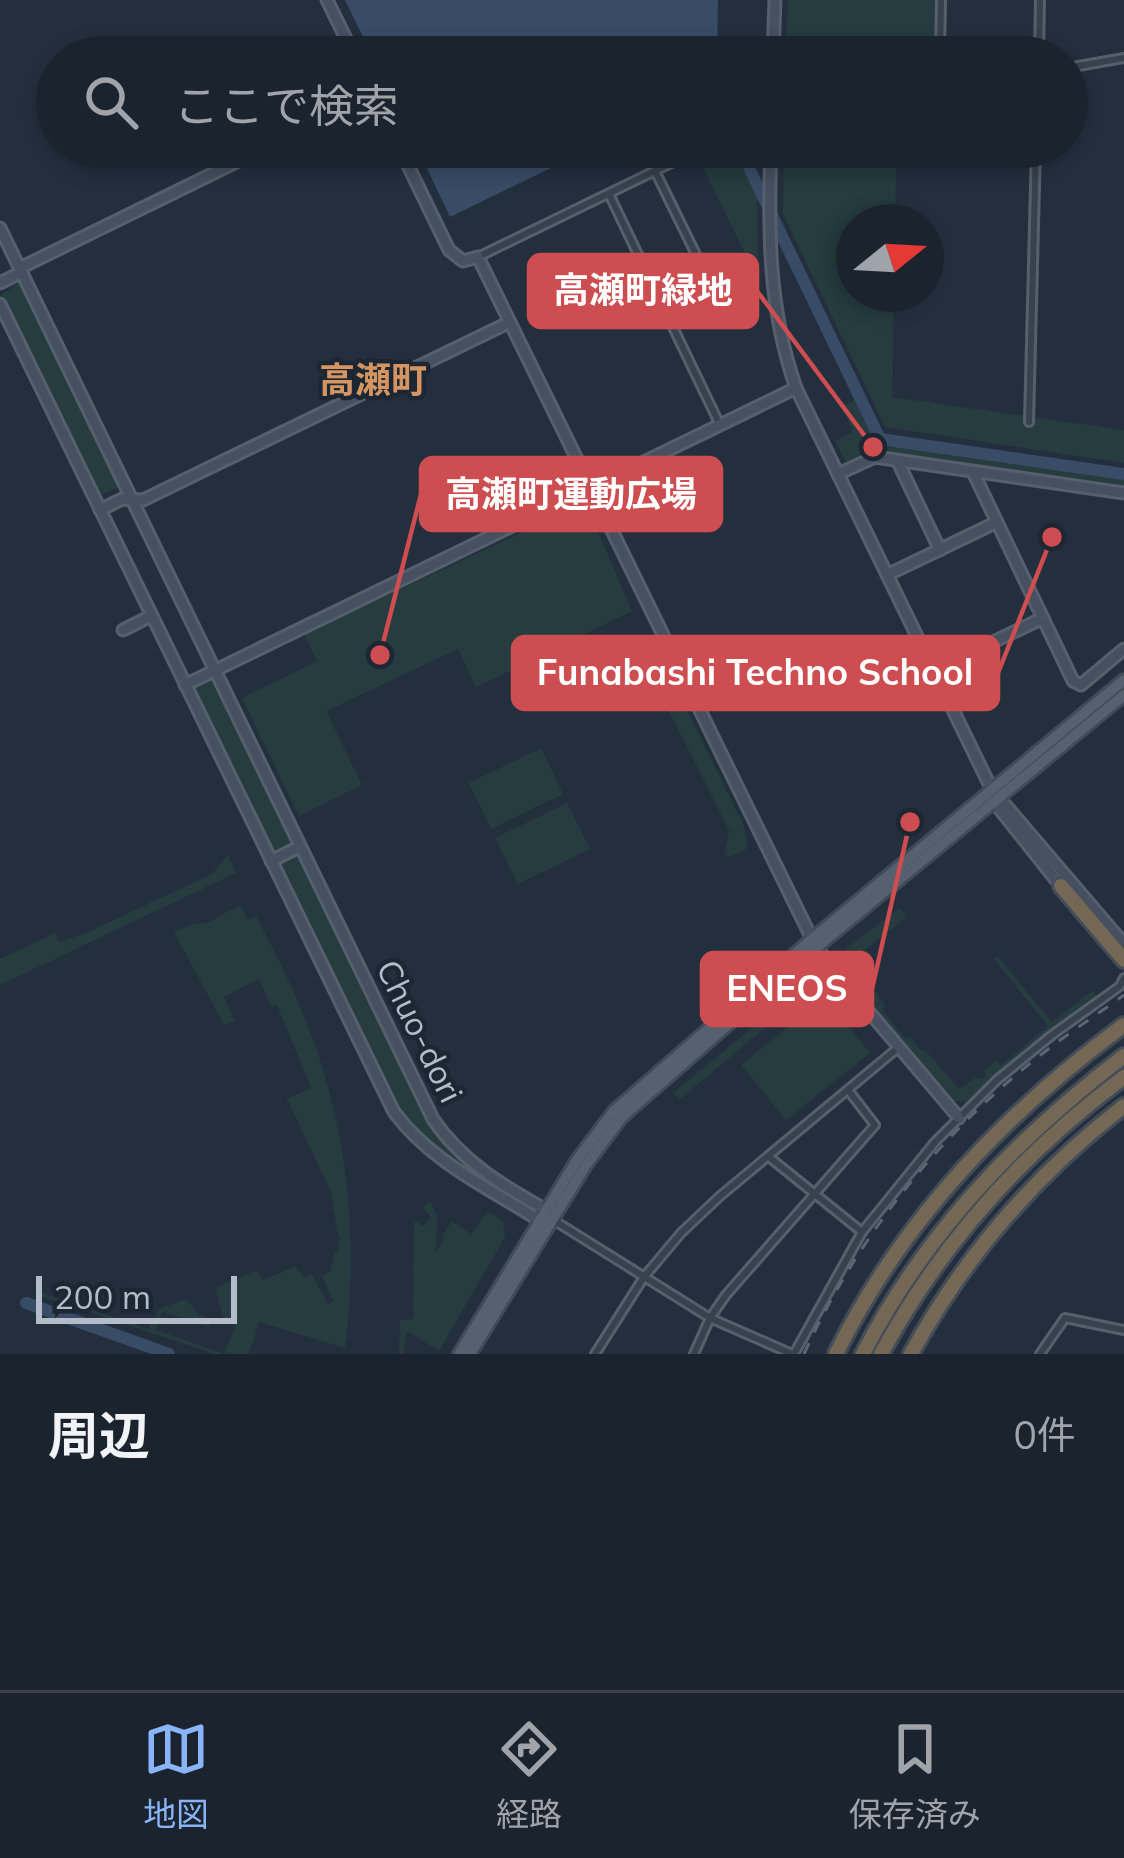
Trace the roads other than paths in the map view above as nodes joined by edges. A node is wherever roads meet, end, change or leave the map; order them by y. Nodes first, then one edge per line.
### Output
1 (327, 0) edge
2 (775, 0) edge
3 (941, 0) edge
4 (1040, 0) edge
5 (345, 36) edge
6 (774, 36) edge
7 (940, 36) edge
8 (1040, 36) edge
9 (1124, 58) edge
10 (1088, 64) edge
11 (225, 168) edge
12 (409, 168) edge
13 (661, 168) edge
14 (770, 168) edge
15 (1035, 168) edge
16 (655, 171) junction
17 (609, 194) junction
18 (0, 228) edge
19 (478, 257) junction
20 (21, 270) junction
21 (0, 283) edge
22 (0, 304) edge
23 (667, 312) junction
24 (510, 322) junction
25 (796, 388) junction
26 (1029, 422) dead end
27 (720, 424) junction
28 (898, 461) junction
29 (973, 472) junction
30 (838, 474) junction
31 (591, 488) junction
32 (1124, 493) edge
33 (133, 501) junction
34 (100, 510) junction
35 (997, 522) junction
36 (940, 550) junction
37 (887, 575) junction
38 (151, 616) junction
39 (1043, 618) junction
40 (123, 631) dead end
41 (1124, 649) edge
42 (214, 671) junction
43 (933, 671) junction
44 (1124, 680) edge
45 (185, 685) junction
46 (1124, 695) edge
47 (996, 796) junction
48 (299, 847) junction
49 (271, 861) junction
50 (1061, 886) junction
51 (815, 943) junction
52 (1124, 944) edge
53 (1124, 960) edge
54 (1124, 975) edge
55 (1124, 991) edge
56 (1106, 996) junction
57 (1124, 1022) edge
58 (1124, 1037) edge
59 (899, 1047) junction
60 (1124, 1056) edge
61 (1082, 1057) junction
62 (1124, 1076) edge
63 (848, 1090) junction
64 (1124, 1102) edge
65 (959, 1118) junction
66 (769, 1156) junction
67 (814, 1193) junction
68 (546, 1217) junction
69 (862, 1232) junction
70 (644, 1277) junction
71 (710, 1318) junction
72 (1124, 1330) edge
73 (459, 1354) edge
74 (470, 1354) edge
75 (595, 1354) edge
76 (694, 1354) edge
77 (793, 1354) edge
78 (836, 1354) edge
79 (863, 1354) edge
80 (881, 1354) edge
81 (911, 1354) edge
82 (1040, 1354) edge

1 - 5 street
2 - 6 street
3 - 7 street
4 - 8 street
9 - 10 street
11 - 20 street
12 - 19 street
13 - 16 street
14 - 25 street
15 - 26 street
16 - 17 street
16 - 23 street
17 - 19 street
17 - 23 street
18 - 20 street, Chuo-dori
19 - 24 street
20 - 21 street
20 - 33 street, Chuo-dori
22 - 34 street, Chuo-dori
23 - 27 street
24 - 31 street
24 - 33 street
25 - 27 street
25 - 30 street
27 - 31 street
28 - 29 street
28 - 30 street
28 - 36 street
29 - 32 street
29 - 35 street
30 - 37 street
31 - 42 street
31 - 51 street
33 - 34 street
33 - 42 street, Chuo-dori
34 - 38 street, Chuo-dori
35 - 36 street
35 - 39 street
36 - 37 street
37 - 43 street
38 - 40 street
38 - 45 street, Chuo-dori
39 - 41 street
39 - 43 street
42 - 45 street
42 - 48 street, Chuo-dori
43 - 47 street
44 - 47 main road
45 - 49 street, Chuo-dori
46 - 47 main road
47 - 50 street
47 - 51 main road
47 - 52 street
48 - 49 street
48 - 68 street, Chuo-dori
49 - 68 street, Chuo-dori
50 - 53 highway
50 - 54 street
51 - 59 street
51 - 68 main road
54 - 56 street
55 - 56 street
56 - 65 street
57 - 61 highway
58 - 61 highway
59 - 63 street
59 - 65 street
60 - 79 highway
61 - 78 highway
62 - 80 highway
63 - 66 street
63 - 67 street
64 - 81 highway
65 - 69 street
66 - 67 street
66 - 70 street
67 - 69 street
67 - 71 street
68 - 70 street
68 - 73 main road
68 - 74 main road
69 - 77 street
70 - 71 street
70 - 75 street
71 - 76 street
71 - 77 street
72 - 82 street

